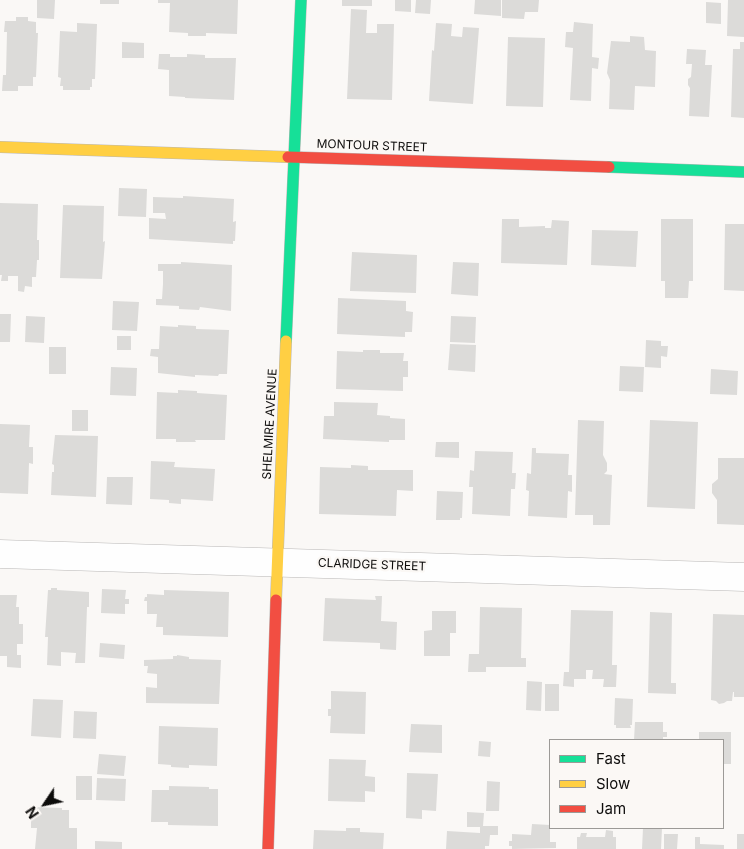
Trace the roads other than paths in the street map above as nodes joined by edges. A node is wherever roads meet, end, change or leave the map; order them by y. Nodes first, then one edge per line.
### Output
1 (301, 0) edge
2 (0, 147) edge
3 (295, 157) junction
4 (744, 172) edge
5 (0, 554) edge
6 (277, 562) junction
7 (744, 577) edge
8 (268, 849) edge

1 - 3 street, SHELMIRE AVENUE
2 - 3 street, MONTOUR STREET
3 - 4 street, MONTOUR STREET
3 - 6 street, SHELMIRE AVENUE
5 - 6 street, CLARIDGE STREET
6 - 7 street, CLARIDGE STREET
6 - 8 street, SHELMIRE AVENUE

